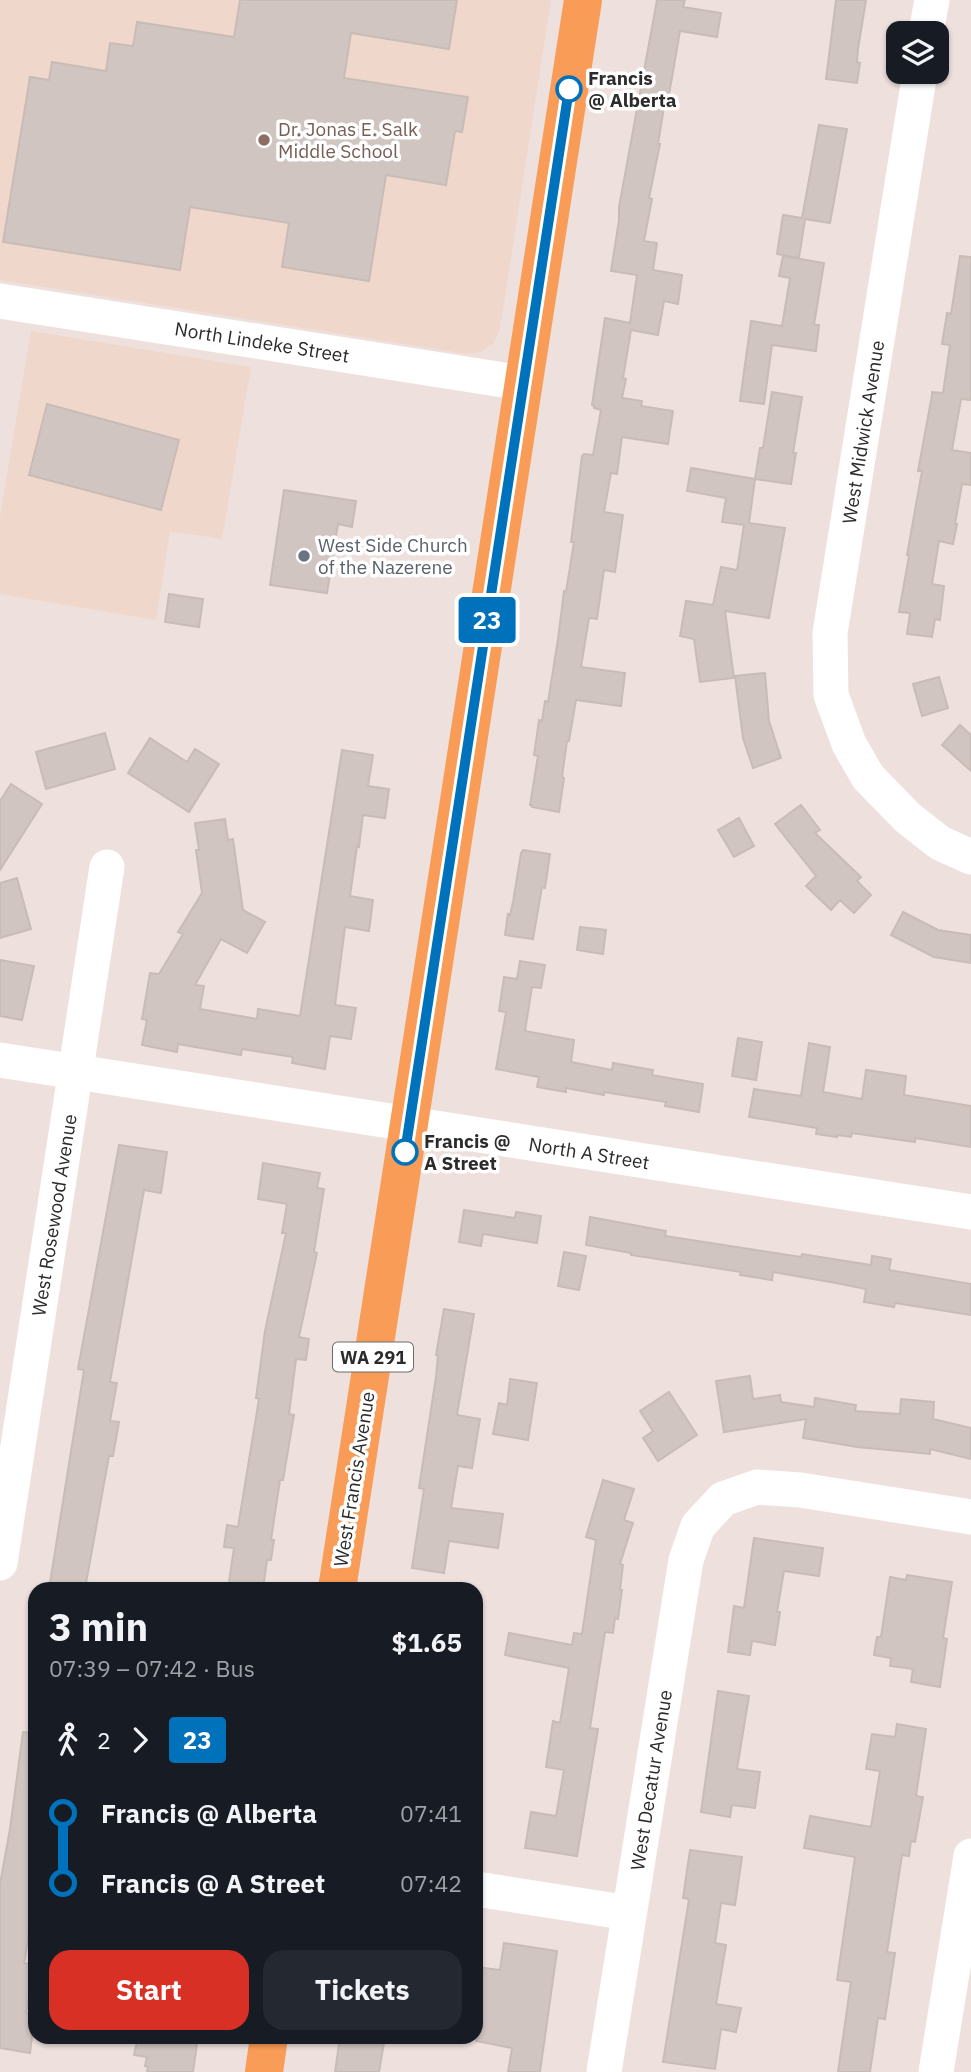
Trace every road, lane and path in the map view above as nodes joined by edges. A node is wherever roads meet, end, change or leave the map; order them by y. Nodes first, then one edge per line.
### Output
1 (583, 0) edge
2 (932, 0) edge
3 (928, 21) edge
4 (918, 84) edge
5 (0, 301) edge
6 (523, 383) junction
7 (971, 857) edge
8 (107, 867) dead end
9 (0, 1060) edge
10 (76, 1072) junction
11 (409, 1125) junction
12 (971, 1212) edge
13 (971, 1517) edge
14 (0, 1563) edge
15 (338, 1582) edge
16 (971, 1856) edge
17 (483, 1890) edge
18 (629, 1913) junction
19 (268, 2044) edge
20 (264, 2072) edge
21 (604, 2072) edge
22 (936, 2072) edge

1 - 6 main road, West Francis Avenue / WA 291
2 - 3 street
4 - 7 street, West Midwick Avenue
5 - 6 street, North Lindeke Street
6 - 11 main road, West Francis Avenue / WA 291
8 - 10 street, West Rosewood Avenue
9 - 10 street, North A Street
10 - 11 street, North A Street
10 - 14 street, West Rosewood Avenue
11 - 12 street, North A Street
11 - 15 main road, West Francis Avenue / WA 291
13 - 18 street, West Decatur Avenue
16 - 22 street
17 - 18 street
18 - 21 street, West Decatur Avenue
19 - 20 main road

